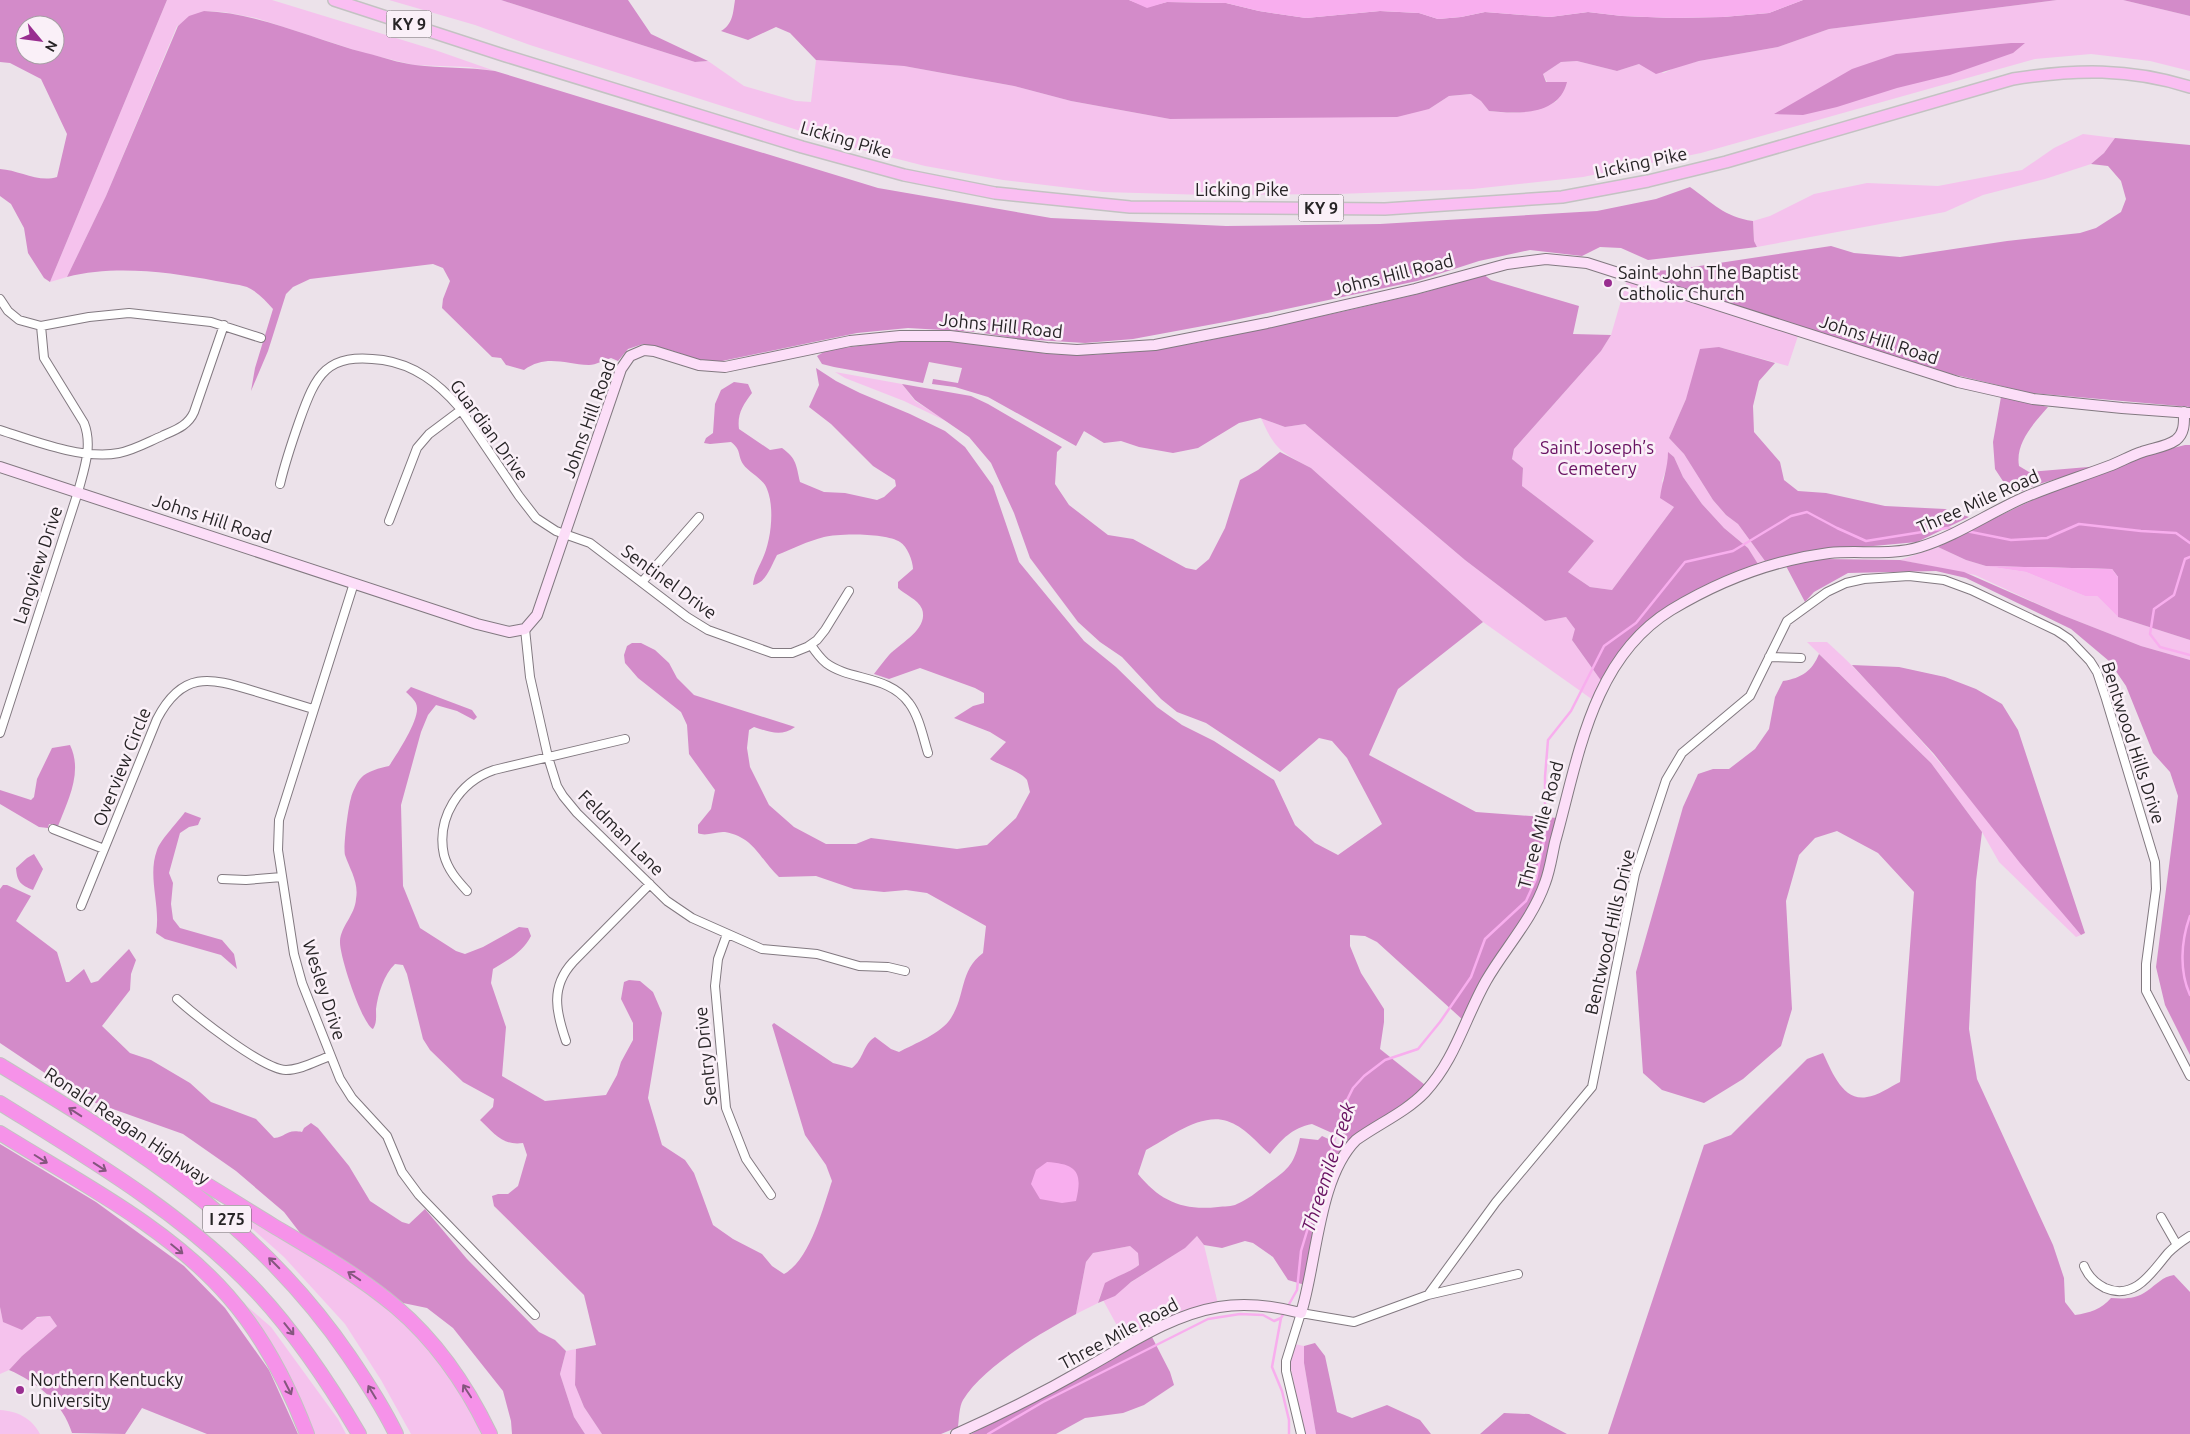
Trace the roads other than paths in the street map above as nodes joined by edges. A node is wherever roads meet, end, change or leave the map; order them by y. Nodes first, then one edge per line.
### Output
1 (334, 0) edge
2 (360, 5) edge
3 (2190, 87) edge
4 (0, 298) edge
5 (224, 325) junction
6 (41, 326) junction
7 (261, 338) dead end
8 (461, 410) junction
9 (2187, 413) edge
10 (0, 430) edge
11 (88, 452) junction
12 (0, 467) edge
13 (280, 484) dead end
14 (78, 492) junction
15 (699, 516) dead end
16 (389, 521) dead end
17 (564, 535) junction
18 (354, 582) junction
19 (642, 582) junction
20 (849, 591) dead end
21 (526, 629) junction
22 (811, 645) junction
23 (1769, 657) junction
24 (1801, 658) dead end
25 (313, 709) junction
26 (0, 733) edge
27 (625, 739) dead end
28 (928, 753) dead end
29 (548, 757) junction
30 (53, 829) dead end
31 (104, 849) junction
32 (282, 877) junction
33 (222, 879) dead end
34 (650, 884) junction
35 (467, 891) dead end
36 (81, 906) dead end
37 (727, 934) junction
38 (905, 971) dead end
39 (176, 998) dead end
40 (566, 1041) dead end
41 (330, 1056) junction
42 (0, 1065) edge
43 (2190, 1076) edge
44 (0, 1103) edge
45 (0, 1134) edge
46 (113, 1135) junction
47 (771, 1195) dead end
48 (2162, 1217) dead end
49 (2190, 1236) edge
50 (2177, 1244) junction
51 (2084, 1266) dead end
52 (1518, 1274) dead end
53 (1428, 1295) junction
54 (1297, 1312) junction
55 (535, 1315) dead end
56 (307, 1434) edge
57 (359, 1434) edge
58 (396, 1434) edge
59 (490, 1434) edge
60 (956, 1434) edge
61 (1301, 1434) edge

1 - 2 main road, Licking Pike / KY 9
2 - 3 main road, Licking Pike / KY 9
4 - 6 street
5 - 6 street
5 - 7 street
5 - 11 street
6 - 11 street
8 - 13 street, Guardian Drive
8 - 16 street
8 - 17 street, Guardian Drive
9 - 17 main road, Johns Hill Road
9 - 54 main road, Three Mile Road
10 - 11 street
11 - 14 street, Langview Drive
12 - 14 main road, Johns Hill Road
14 - 18 main road, Johns Hill Road
14 - 26 street, Langview Drive
15 - 19 street
17 - 19 street, Sentinel Drive
17 - 21 main road, Johns Hill Road
18 - 21 main road, Johns Hill Road
18 - 25 street, Wesley Drive
19 - 22 street, Sentinel Drive
20 - 22 street, Sentinel Drive
21 - 29 street, Feldman Lane
22 - 28 street
23 - 24 street
23 - 43 street, Bentwood Hills Drive
23 - 53 street, Bentwood Hills Drive
25 - 31 street, Overview Circle
25 - 32 street, Wesley Drive
27 - 29 street
29 - 34 street, Feldman Lane
29 - 35 street
30 - 31 street
31 - 36 street, Overview Circle
32 - 33 street
32 - 41 street, Wesley Drive
34 - 37 street, Feldman Lane
34 - 40 street
37 - 38 street, Feldman Lane
37 - 47 street, Sentry Drive
39 - 41 street
41 - 55 street, Wesley Drive
46 -> 42 highway, Ronald Reagan Highway / I 275
44 -> 57 highway, I 275
45 -> 56 highway
58 -> 46 highway, Ronald Reagan Highway / I 275
59 -> 46 highway
48 - 50 street
49 - 50 street
50 - 51 street
52 - 53 street
53 - 54 street
54 - 60 main road, Three Mile Road
54 - 61 street

